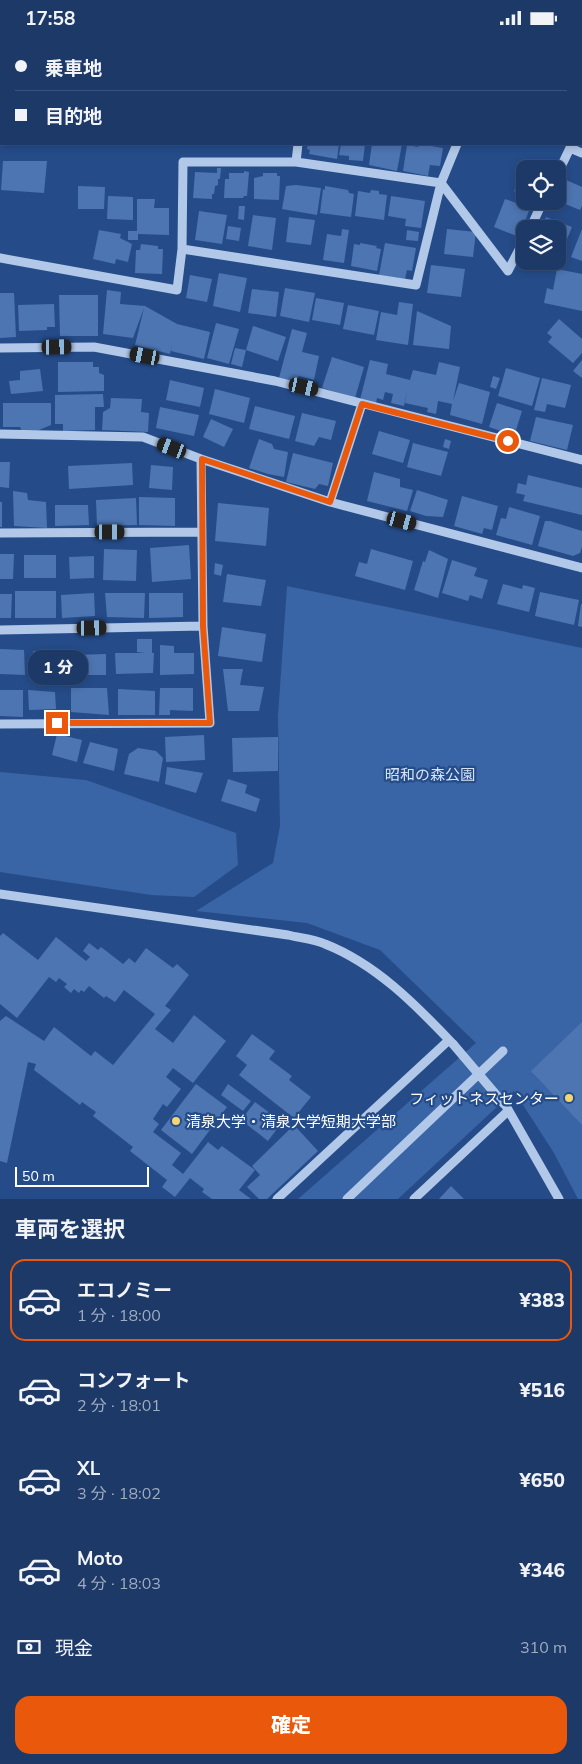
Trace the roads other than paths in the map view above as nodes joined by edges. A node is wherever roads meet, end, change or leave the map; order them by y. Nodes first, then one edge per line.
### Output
1 (298, 145) edge
2 (457, 145) edge
3 (582, 153) edge
4 (564, 160) edge
5 (296, 162) junction
6 (441, 183) junction
7 (182, 249) junction
8 (516, 255) edge
9 (0, 257) edge
10 (0, 348) edge
11 (362, 404) junction
12 (0, 435) edge
13 (202, 459) junction
14 (582, 460) edge
15 (330, 502) junction
16 (202, 532) junction
17 (0, 533) edge
18 (582, 568) edge
19 (203, 626) junction
20 (0, 629) edge
21 (0, 723) edge
22 (0, 893) edge
23 (451, 1042) junction
24 (503, 1051) dead end
25 (506, 1108) junction
26 (277, 1199) edge
27 (346, 1199) edge
28 (414, 1199) edge
29 (559, 1199) edge

1 - 5 street
2 - 6 street
3 - 4 street
5 - 6 street
5 - 7 street
6 - 7 street
6 - 8 street
7 - 9 street
10 - 11 street
11 - 14 street
11 - 15 street
12 - 13 street
13 - 15 street
13 - 16 street
15 - 18 street
16 - 17 street
16 - 19 street
19 - 20 street
19 - 21 street
22 - 23 street
23 - 25 street, bridge
23 - 26 street
24 - 27 street
25 - 28 street
25 - 29 street

